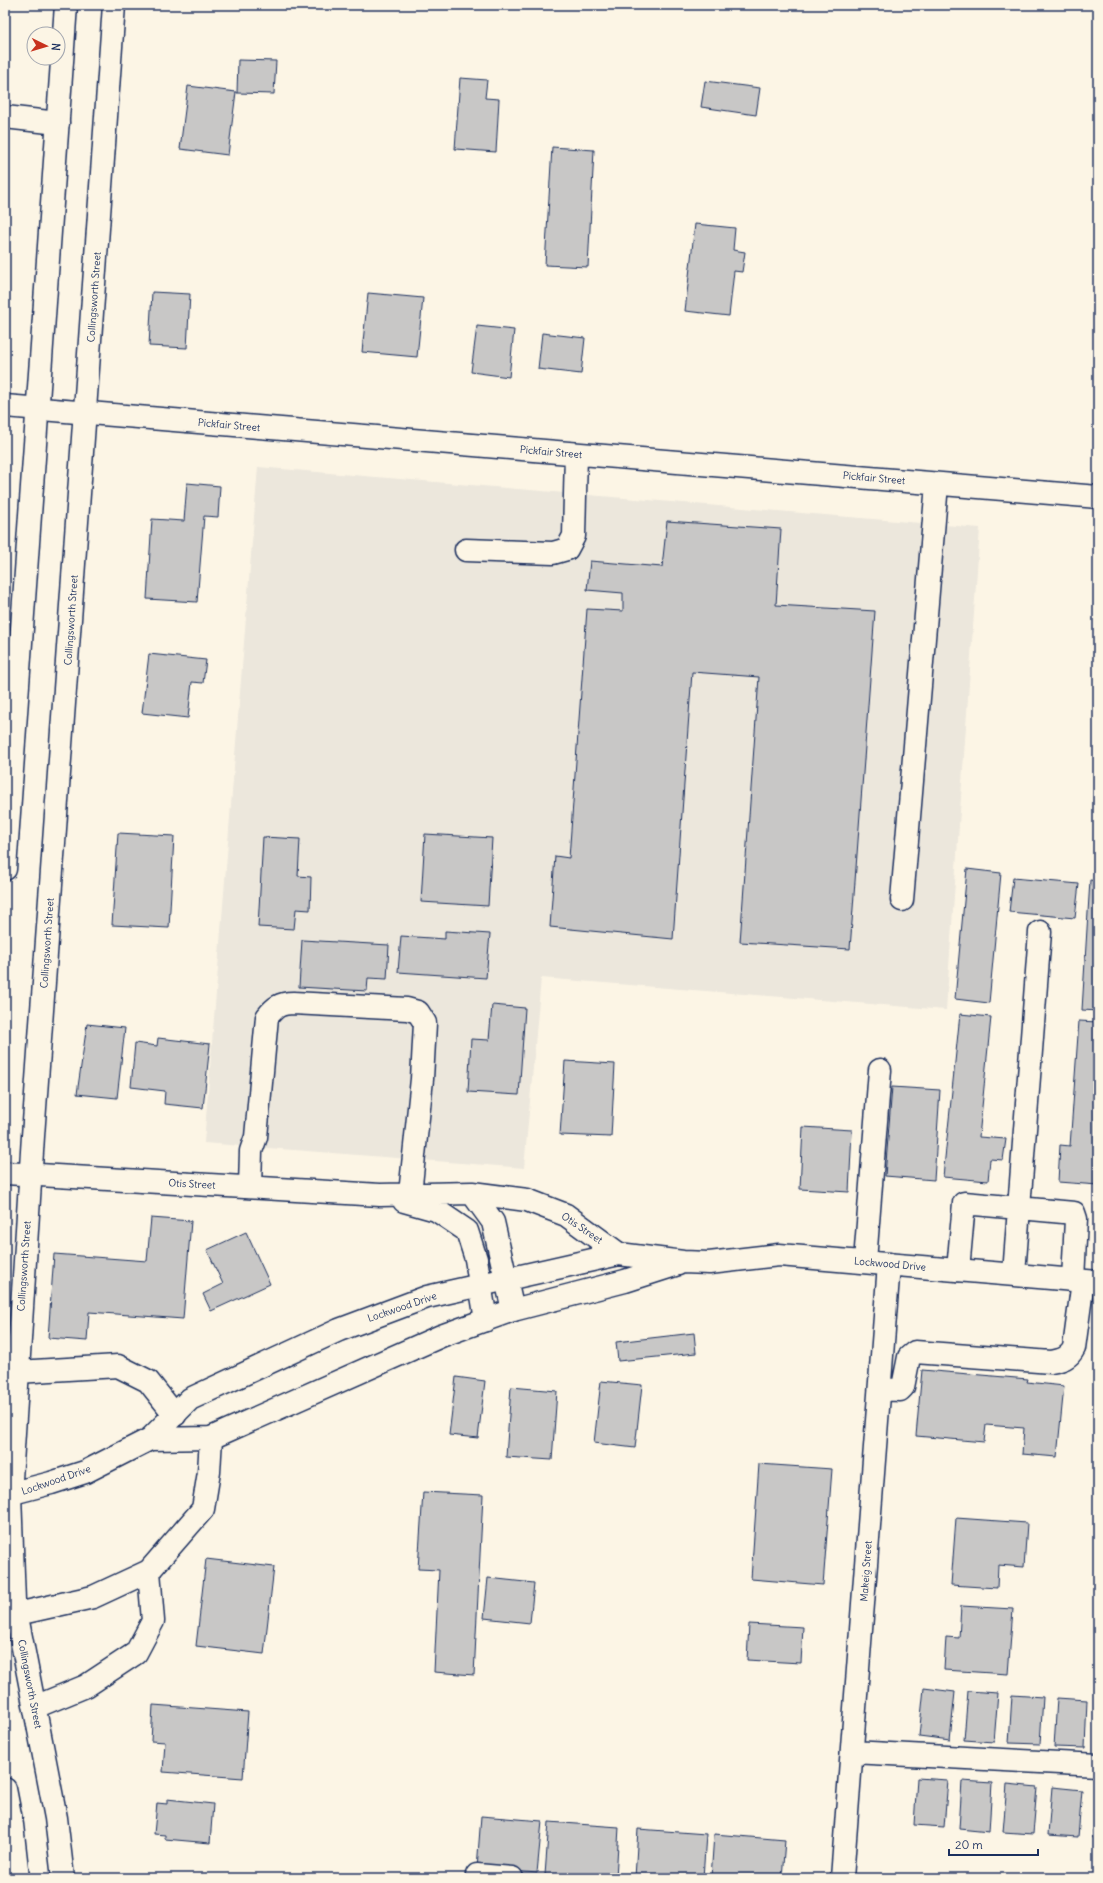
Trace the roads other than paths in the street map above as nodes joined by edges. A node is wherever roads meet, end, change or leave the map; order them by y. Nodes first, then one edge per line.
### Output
1 (66, 5) edge
2 (114, 5) edge
3 (5, 117) edge
4 (58, 123) junction
5 (5, 406) edge
6 (39, 408) junction
7 (86, 413) junction
8 (576, 454) junction
9 (937, 484) junction
10 (1098, 497) edge
11 (466, 550) dead end
12 (5, 869) edge
13 (902, 900) dead end
14 (1040, 932) dead end
15 (880, 1070) dead end
16 (5, 1173) edge
17 (31, 1174) junction
18 (250, 1187) junction
19 (472, 1193) junction
20 (410, 1194) junction
21 (380, 1195) junction
22 (1019, 1207) junction
23 (619, 1254) junction
24 (865, 1261) junction
25 (683, 1262) junction
26 (889, 1264) junction
27 (958, 1270) junction
28 (1014, 1274) junction
29 (506, 1279) junction
30 (1085, 1281) edge
31 (480, 1285) junction
32 (513, 1310) junction
33 (486, 1320) junction
34 (17, 1372) junction
35 (880, 1389) junction
36 (175, 1415) junction
37 (211, 1438) junction
38 (150, 1439) junction
39 (7, 1495) edge
40 (149, 1570) junction
41 (17, 1614) junction
42 (35, 1707) junction
43 (852, 1752) junction
44 (1098, 1765) edge
45 (5, 1789) edge
46 (18, 1878) edge
47 (63, 1878) edge
48 (477, 1878) edge
49 (512, 1878) edge
50 (842, 1878) edge

1 - 4 main road
2 - 7 main road, Collingsworth Street
3 - 4 main road
4 - 6 main road
5 - 6 main road, Pickfair Street
6 - 7 main road, Pickfair Street
6 - 12 main road
7 - 8 main road, Pickfair Street
7 - 17 main road, Collingsworth Street
8 - 9 main road, Pickfair Street
8 - 11 main road
9 - 10 main road, Pickfair Street
9 - 13 main road
14 - 22 main road
15 - 24 main road
16 - 17 main road, Otis Street
17 - 18 main road, Otis Street
17 - 34 main road, Collingsworth Street
18 - 20 main road
18 - 21 main road, Otis Street
19 - 20 main road, Otis Street
19 - 23 main road, Otis Street
19 - 29 main road
20 - 21 main road, Otis Street
21 - 31 main road, Otis Street
22 - 27 main road
22 - 28 main road
22 - 30 main road
23 - 25 main road, Lockwood Drive
23 - 29 main road, Lockwood Drive
24 - 25 main road, Lockwood Drive
24 - 26 main road, Lockwood Drive
25 - 32 main road, Lockwood Drive
26 - 27 main road, Lockwood Drive
26 - 35 main road, Makeig Street
27 - 28 main road, Lockwood Drive
28 - 30 main road, Lockwood Drive
29 - 31 main road, Lockwood Drive
29 - 32 main road
30 - 35 main road
31 - 33 main road, Otis Street
31 - 36 main road, Lockwood Drive
32 - 33 main road, Lockwood Drive
33 - 37 main road, Lockwood Drive
34 - 36 main road
34 - 39 main road, Collingsworth Street
35 - 43 main road, Makeig Street
36 - 38 main road, Lockwood Drive
37 - 38 main road, Lockwood Drive
37 - 40 main road
38 - 39 main road, Lockwood Drive
39 - 41 main road, Collingsworth Street
40 - 41 main road
40 - 42 main road
41 - 42 main road, Collingsworth Street
42 - 47 main road, Collingsworth Street
43 - 44 main road
43 - 50 main road, Makeig Street
45 - 46 main road
48 - 49 main road

